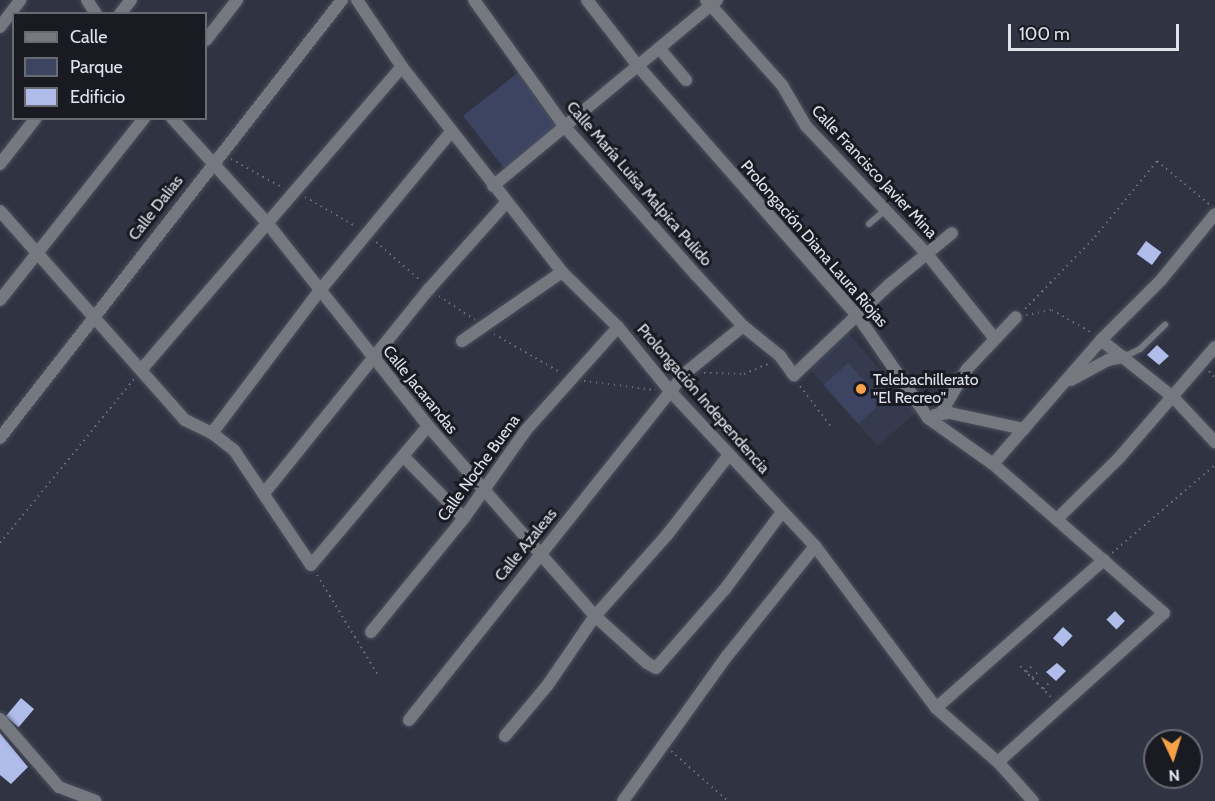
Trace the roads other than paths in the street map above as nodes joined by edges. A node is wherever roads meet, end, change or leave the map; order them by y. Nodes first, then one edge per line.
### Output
1 (20, 0) edge
2 (131, 0) edge
3 (237, 0) edge
4 (342, 0) edge
5 (349, 0) edge
6 (474, 0) edge
7 (587, 0) edge
8 (711, 2) edge
9 (359, 4) edge
10 (122, 12) edge
11 (0, 27) edge
12 (207, 39) edge
13 (659, 48) junction
14 (638, 66) junction
15 (402, 67) junction
16 (686, 80) dead end
17 (34, 120) edge
18 (142, 120) edge
19 (174, 120) edge
20 (565, 126) junction
21 (451, 132) junction
22 (212, 163) junction
23 (0, 164) edge
24 (493, 186) junction
25 (505, 204) junction
26 (886, 209) junction
27 (0, 211) edge
28 (1215, 214) edge
29 (268, 224) junction
30 (868, 224) dead end
31 (952, 233) dead end
32 (38, 252) junction
33 (927, 254) junction
34 (562, 272) junction
35 (321, 289) junction
36 (0, 300) edge
37 (857, 315) junction
38 (93, 317) junction
39 (1016, 317) road end
40 (743, 326) junction
41 (1165, 326) dead end
42 (618, 327) junction
43 (994, 339) junction
44 (462, 340) dead end
45 (1101, 340) junction
46 (1215, 347) edge
47 (1124, 357) junction
48 (374, 359) junction
49 (141, 370) junction
50 (1062, 385) junction
51 (670, 391) junction
52 (1173, 397) junction
53 (941, 413) junction
54 (928, 418) junction
55 (428, 426) junction
56 (1024, 429) junction
57 (212, 433) junction
58 (0, 438) edge
59 (1215, 442) edge
60 (403, 456) junction
61 (728, 456) junction
62 (993, 464) junction
63 (483, 489) junction
64 (265, 492) junction
65 (782, 512) junction
66 (464, 518) junction
67 (1056, 519) junction
68 (815, 546) junction
69 (540, 553) junction
70 (1104, 560) junction
71 (595, 616) junction
72 (371, 632) dead end
73 (936, 708) junction
74 (0, 719) edge
75 (409, 720) dead end
76 (505, 736) dead end
77 (998, 762) junction
78 (95, 801) edge
79 (622, 801) edge
80 (1033, 801) edge

1 - 11 street
2 - 10 street
3 - 12 street
4 - 22 street, Calle Dalias
5 - 9 street, Prolongación Independencia
6 - 20 street, Calle María Luisa Malpica Pulido
7 - 14 street, Prolongación Diana Laura Riojas
8 - 13 street
8 - 26 street, Calle Francisco Javier Mina
9 - 15 street, Prolongación Independencia
13 - 14 street
13 - 16 street
14 - 20 street
14 - 37 street, Prolongación Diana Laura Riojas
15 - 21 street, Prolongación Independencia
15 - 29 street
17 - 23 street
18 - 32 street
19 - 22 street, Calle Jacarandas
20 - 24 street
20 - 40 street, Calle María Luisa Malpica Pulido
21 - 24 street, Prolongación Independencia
21 - 35 street
22 - 29 street, Calle Jacarandas
22 - 38 street, Calle Dalias
24 - 25 street, Prolongación Independencia
25 - 34 street, Prolongación Independencia
25 - 48 street
26 - 30 lane
26 - 33 street, Calle Francisco Javier Mina
27 - 32 street
28 - 45 street
29 - 35 street, Calle Jacarandas
29 - 49 street
31 - 33 street
32 - 36 street
32 - 38 street
33 - 37 street
33 - 43 street, Calle Francisco Javier Mina
34 - 42 street, Prolongación Independencia
34 - 44 street
35 - 48 street, Calle Jacarandas
35 - 57 street
37 - 40 street, Calle María Luisa Malpica Pulido
37 - 54 street, Prolongación Diana Laura Riojas
38 - 49 street
38 - 58 street, Calle Dalias
39 - 43 street
40 - 51 street, Calle Azaleas
41 - 47 lane
42 - 51 street, Prolongación Independencia
42 - 63 street, Calle Noche Buena
43 - 53 street
45 - 47 street
45 - 50 street
46 - 52 street
47 - 50 street
47 - 52 street
48 - 55 street, Calle Jacarandas
48 - 64 street
49 - 57 street
50 - 56 street
51 - 61 street, Prolongación Independencia
51 - 69 street, Calle Azaleas
52 - 59 street
52 - 67 street
53 - 54 street
53 - 56 street
54 - 62 street, Prolongación Diana Laura Riojas
55 - 60 street
55 - 63 street, Calle Jacarandas
56 - 62 street
57 - 64 street
60 - 64 street
60 - 66 street
61 - 65 street, Prolongación Independencia
61 - 71 street
62 - 67 street, Prolongación Diana Laura Riojas
63 - 66 street, Calle Noche Buena
63 - 69 street, Calle Jacarandas
65 - 68 street, Prolongación Independencia
65 - 71 street, Calle Jacarandas
66 - 72 street, Calle Noche Buena
67 - 70 street, Prolongación Diana Laura Riojas
68 - 73 street, Prolongación Independencia
68 - 79 street
69 - 71 street, Calle Jacarandas
69 - 75 street, Calle Azaleas
70 - 73 street
70 - 77 street, Prolongación Diana Laura Riojas
71 - 76 street
73 - 77 street, Prolongación Independencia
74 - 78 street
77 - 80 street, Prolongación Independencia

